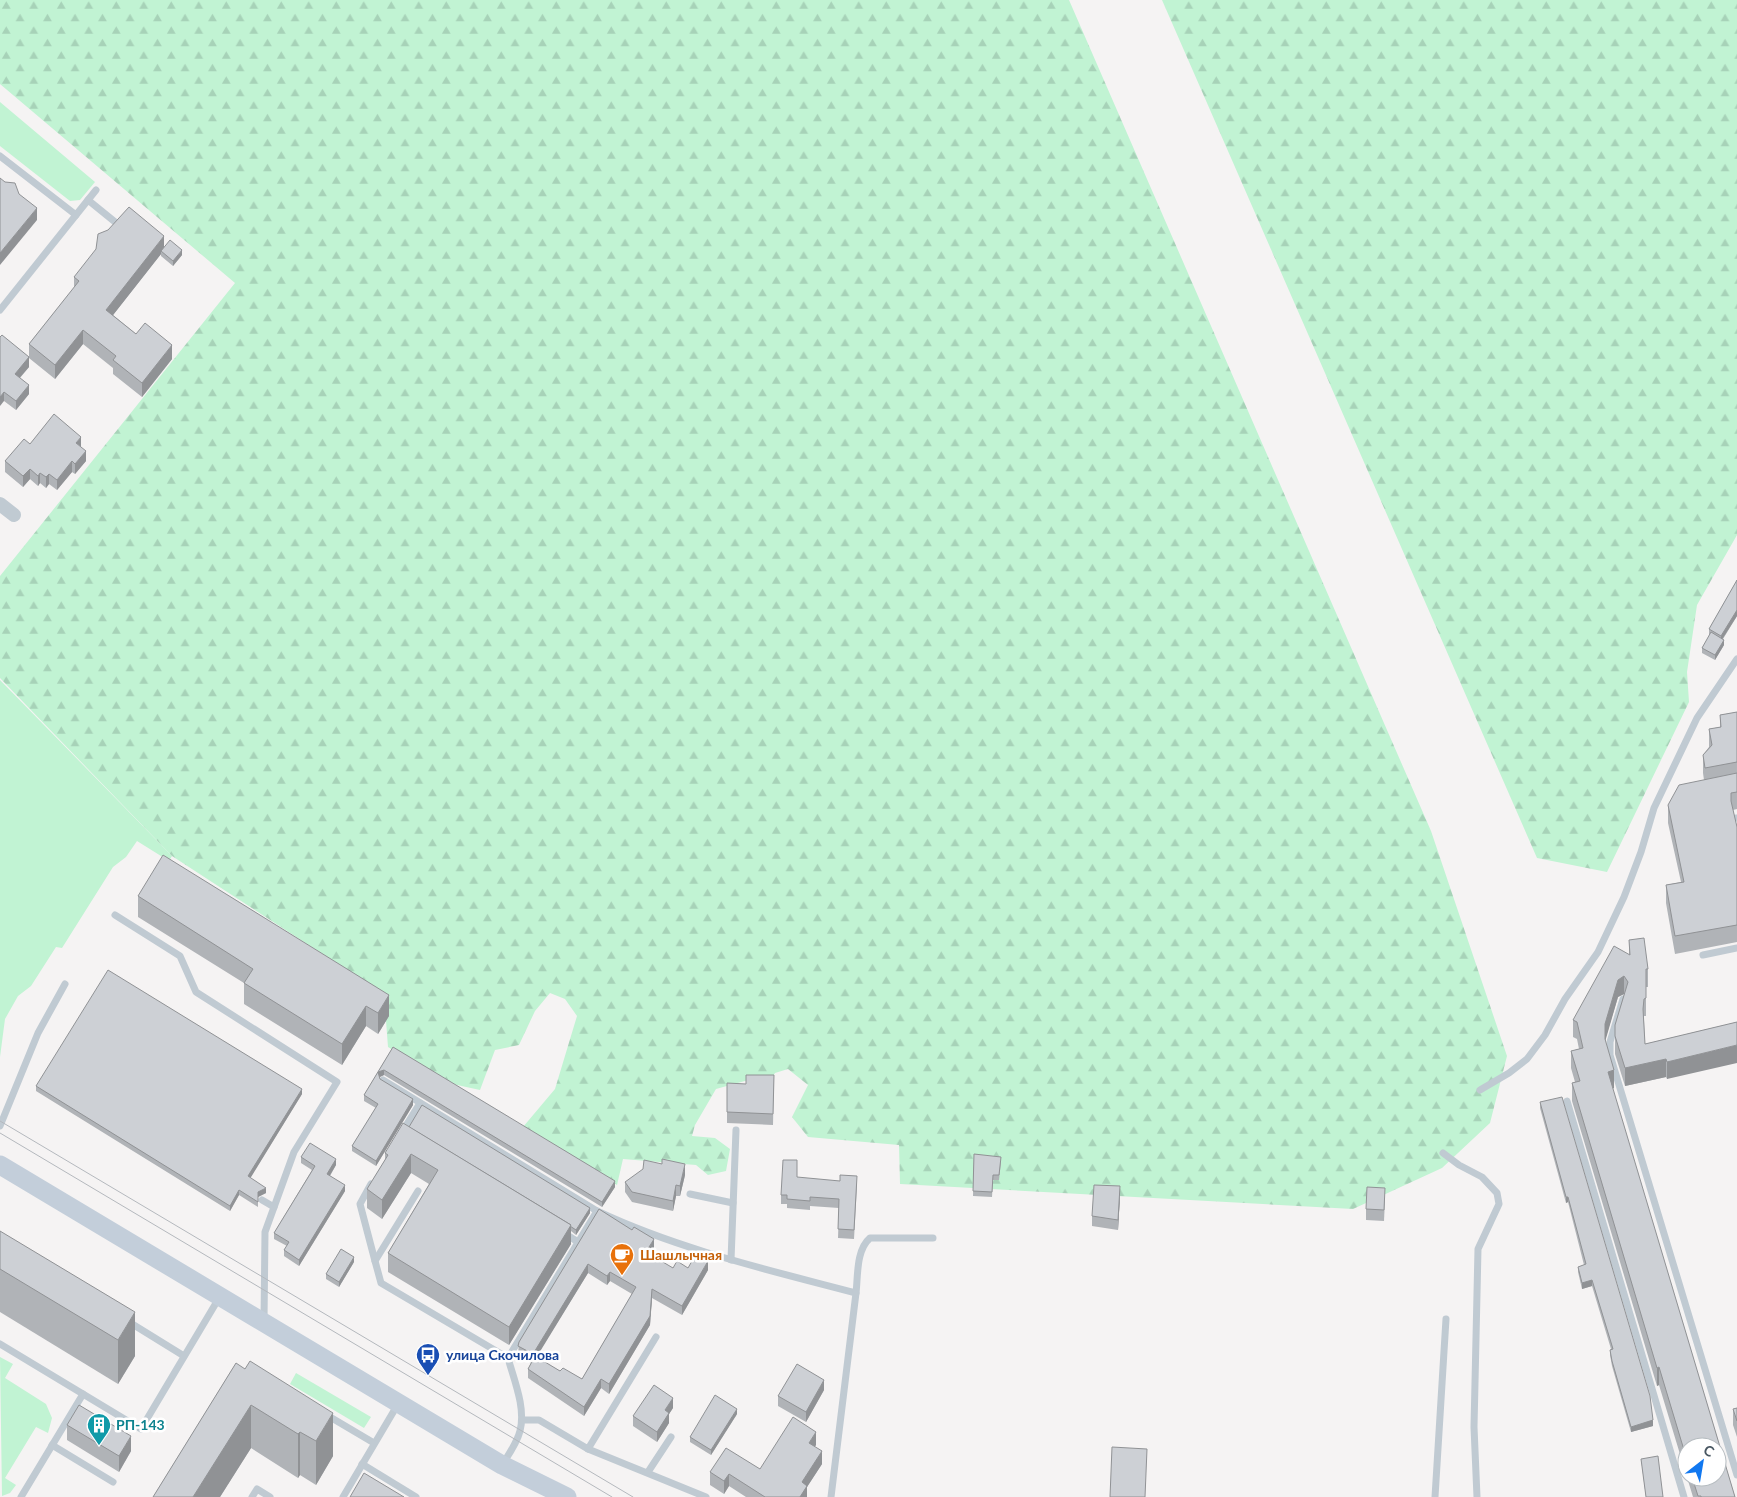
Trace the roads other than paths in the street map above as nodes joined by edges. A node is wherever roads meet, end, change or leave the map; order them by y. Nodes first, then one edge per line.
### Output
1 (0, 156) edge
2 (96, 190) dead end
3 (88, 200) junction
4 (76, 215) junction
5 (120, 226) edge
6 (0, 310) edge
7 (0, 504) edge
8 (14, 515) dead end
9 (1737, 659) edge
10 (115, 916) dead end
11 (1737, 948) edge
12 (1703, 955) dead end
13 (65, 984) dead end
14 (1623, 999) edge
15 (383, 1080) edge
16 (1480, 1090) dead end
17 (1567, 1101) dead end
18 (420, 1103) junction
19 (0, 1126) edge
20 (736, 1130) dead end
21 (401, 1135) junction
22 (409, 1140) edge
23 (396, 1142) edge
24 (1444, 1153) dead end
25 (0, 1166) edge
26 (373, 1181) edge
27 (418, 1191) dead end
28 (690, 1194) dead end
29 (262, 1200) dead end
30 (733, 1203) junction
31 (274, 1207) junction
32 (597, 1211) junction
33 (553, 1227) edge
34 (933, 1238) dead end
35 (578, 1242) junction
36 (731, 1260) junction
37 (375, 1261) junction
38 (856, 1293) junction
39 (219, 1297) junction
40 (1446, 1319) dead end
41 (126, 1320) edge
42 (264, 1324) junction
43 (656, 1337) dead end
44 (0, 1344) edge
45 (184, 1356) junction
46 (508, 1358) junction
47 (83, 1394) junction
48 (398, 1403) junction
49 (316, 1408) edge
50 (522, 1420) junction
51 (671, 1437) dead end
52 (374, 1443) junction
53 (52, 1445) junction
54 (588, 1449) junction
55 (362, 1464) junction
56 (502, 1465) junction
57 (648, 1472) junction
58 (1737, 1475) edge
59 (113, 1482) dead end
60 (21, 1497) edge
61 (252, 1497) edge
62 (270, 1497) edge
63 (343, 1497) edge
64 (416, 1497) edge
65 (567, 1497) edge
66 (706, 1497) edge
67 (831, 1497) edge
68 (1435, 1497) edge
69 (1477, 1497) edge
70 (1684, 1497) edge

1 - 4 lane
2 - 3 lane
3 - 4 lane
3 - 5 lane
4 - 6 lane
7 - 8 street
9 - 16 lane
10 - 31 lane
11 - 12 lane
13 - 19 lane
14 - 58 lane
15 - 18 lane
17 - 70 lane
18 - 21 lane
18 - 32 lane
20 - 30 lane
21 - 22 lane
21 - 23 lane
24 - 69 lane
25 - 39 street
26 - 37 lane
27 - 37 lane
28 - 30 lane
29 - 31 lane
30 - 36 lane
31 - 42 lane
32 - 35 lane
32 - 36 lane
33 - 35 lane
34 - 38 lane
35 - 46 lane
36 - 38 lane
37 - 46 lane
38 - 67 lane
39 - 42 street
39 - 45 lane
40 - 68 lane
41 - 45 lane
42 - 48 street
43 - 54 lane
44 - 47 lane
45 - 47 lane
46 - 50 lane
47 - 53 lane
48 - 52 lane
48 - 56 street
49 - 52 lane
50 - 54 lane
50 - 56 lane
51 - 57 lane
52 - 55 lane
53 - 59 lane
53 - 60 lane
54 - 57 lane
55 - 63 lane
55 - 64 lane
56 - 65 street
57 - 66 lane
61 - 62 lane

